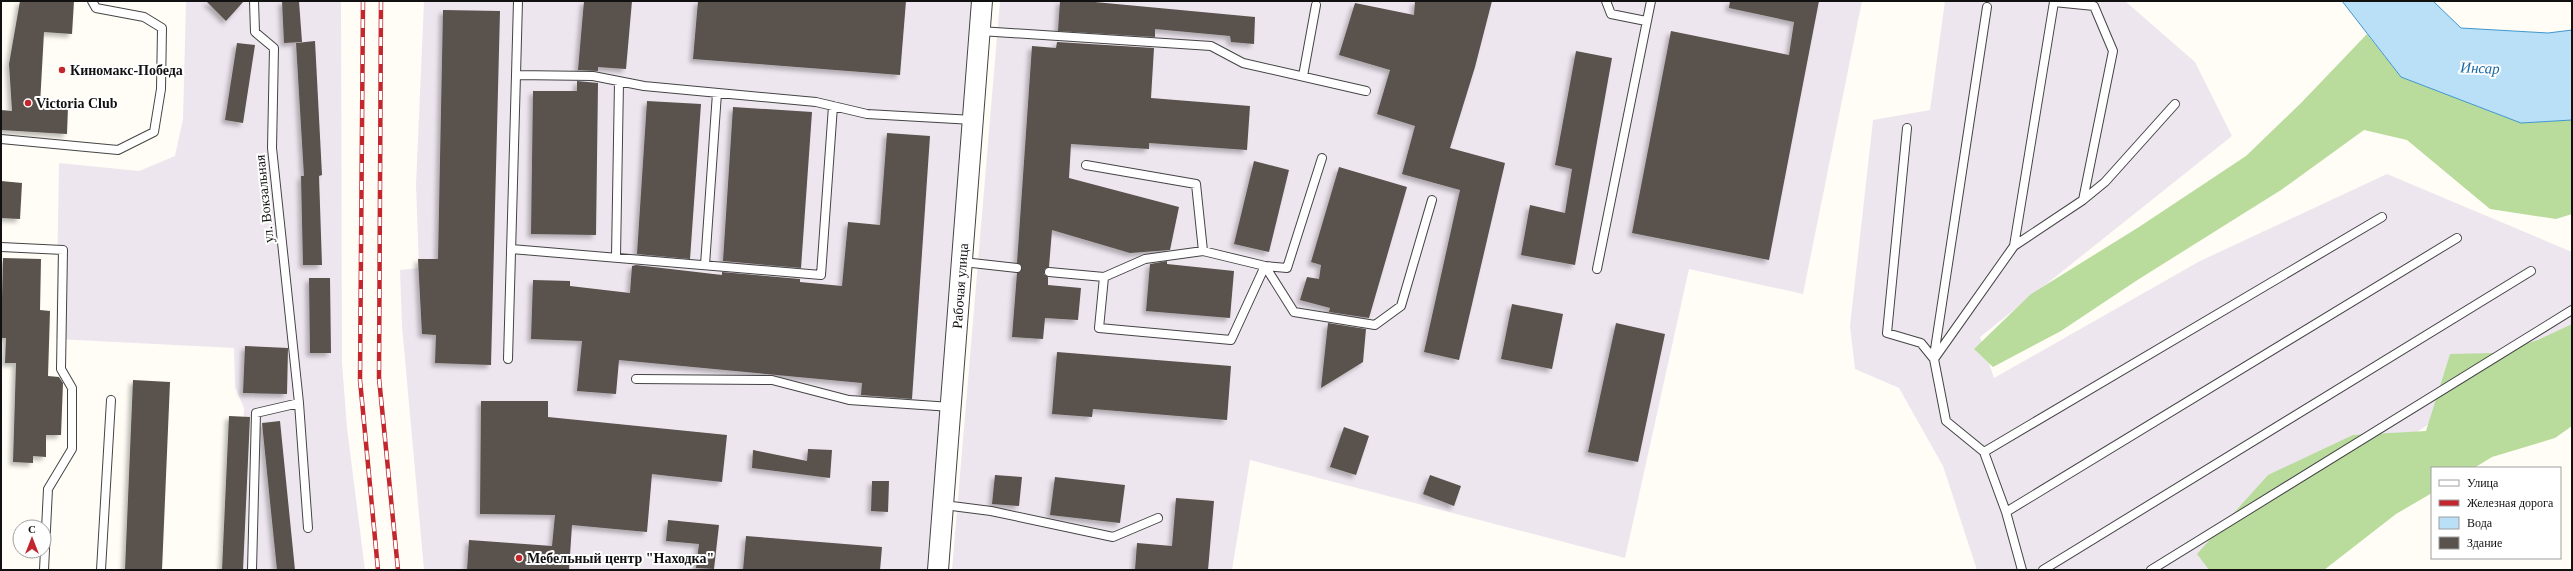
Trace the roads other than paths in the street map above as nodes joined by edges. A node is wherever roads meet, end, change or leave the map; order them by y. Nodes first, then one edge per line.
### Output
1 (92, 1) edge
2 (254, 1) edge
3 (518, 1) edge
4 (982, 1) edge
5 (1606, 1) edge
6 (1651, 1) edge
7 (1316, 5) dead end
8 (1987, 7) dead end
9 (1646, 21) junction
10 (980, 31) junction
11 (516, 75) junction
12 (1303, 76) junction
13 (619, 82) junction
14 (1366, 91) dead end
15 (716, 93) junction
16 (2175, 104) dead end
17 (833, 106) junction
18 (974, 120) junction
19 (1907, 128) dead end
20 (1, 139) edge
21 (1322, 158) dead end
22 (1086, 165) dead end
23 (1432, 200) dead end
24 (2083, 200) junction
25 (2382, 217) dead end
26 (2456, 238) dead end
27 (2014, 246) junction
28 (1, 247) edge
29 (511, 249) junction
30 (1203, 251) junction
31 (616, 256) junction
32 (963, 262) junction
33 (705, 265) junction
34 (1265, 266) junction
35 (1017, 268) dead end
36 (1597, 269) dead end
37 (2531, 271) dead end
38 (1049, 272) dead end
39 (1104, 277) junction
40 (2572, 310) edge
41 (508, 359) dead end
42 (1934, 359) junction
43 (636, 379) dead end
44 (112, 400) dead end
45 (299, 402) junction
46 (952, 408) junction
47 (1984, 452) junction
48 (944, 506) junction
49 (2006, 512) junction
50 (1158, 518) dead end
51 (308, 528) dead end
52 (44, 570) edge
53 (101, 570) edge
54 (252, 570) edge
55 (938, 570) edge
56 (2022, 570) edge
57 (2043, 570) edge
58 (2152, 570) edge

1 - 20 lane
2 - 45 lane, ул. Вокзальная
3 - 11 lane
4 - 10 street, Рабочая улица
5 - 9 lane
6 - 9 lane
7 - 12 lane
8 - 42 lane
9 - 36 lane
10 - 12 lane
10 - 18 street, Рабочая улица
11 - 13 lane
11 - 29 lane
12 - 14 lane
13 - 15 lane
13 - 31 lane
15 - 17 lane
15 - 33 lane
16 - 24 lane
17 - 18 lane
17 - 33 lane
18 - 32 street, Рабочая улица
19 - 42 lane
21 - 34 lane
22 - 30 lane
23 - 34 lane
24 - 27 lane
24 - 27 lane
25 - 47 lane
26 - 49 lane
27 - 42 lane
28 - 52 lane
29 - 31 lane
29 - 41 lane
30 - 34 lane
30 - 39 lane
31 - 33 lane
32 - 35 lane
32 - 46 street, Рабочая улица
34 - 39 lane
37 - 57 lane
38 - 39 lane
40 - 58 lane
42 - 47 lane
43 - 46 lane
44 - 53 lane
45 - 51 lane
45 - 54 lane
46 - 48 street, Рабочая улица
47 - 49 lane
48 - 50 lane
48 - 55 street, Рабочая улица
49 - 56 lane

